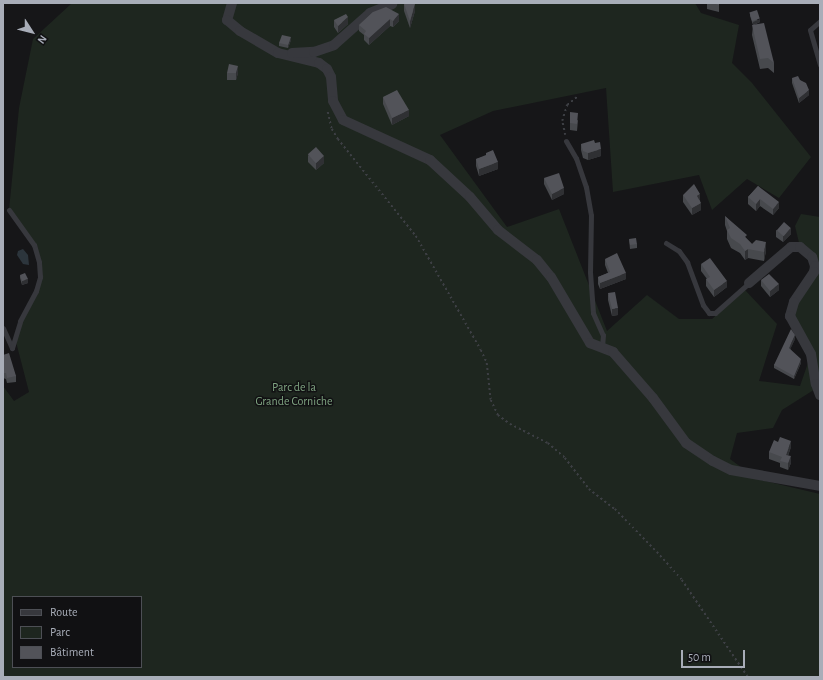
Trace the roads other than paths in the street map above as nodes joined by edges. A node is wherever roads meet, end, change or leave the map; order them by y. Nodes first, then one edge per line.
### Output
1 (232, 3) edge
2 (392, 4) edge
3 (820, 21) edge
4 (287, 57) junction
5 (820, 65) edge
6 (566, 140) road end
7 (9, 210) dead end
8 (666, 243) dead end
9 (749, 283) joint
10 (3, 328) edge
11 (602, 346) junction
12 (820, 395) edge
13 (820, 486) edge

1 - 4 street
2 - 4 street
3 - 5 lane
4 - 11 street
6 - 11 lane
7 - 10 lane
8 - 9 lane
9 - 12 street
11 - 13 street

